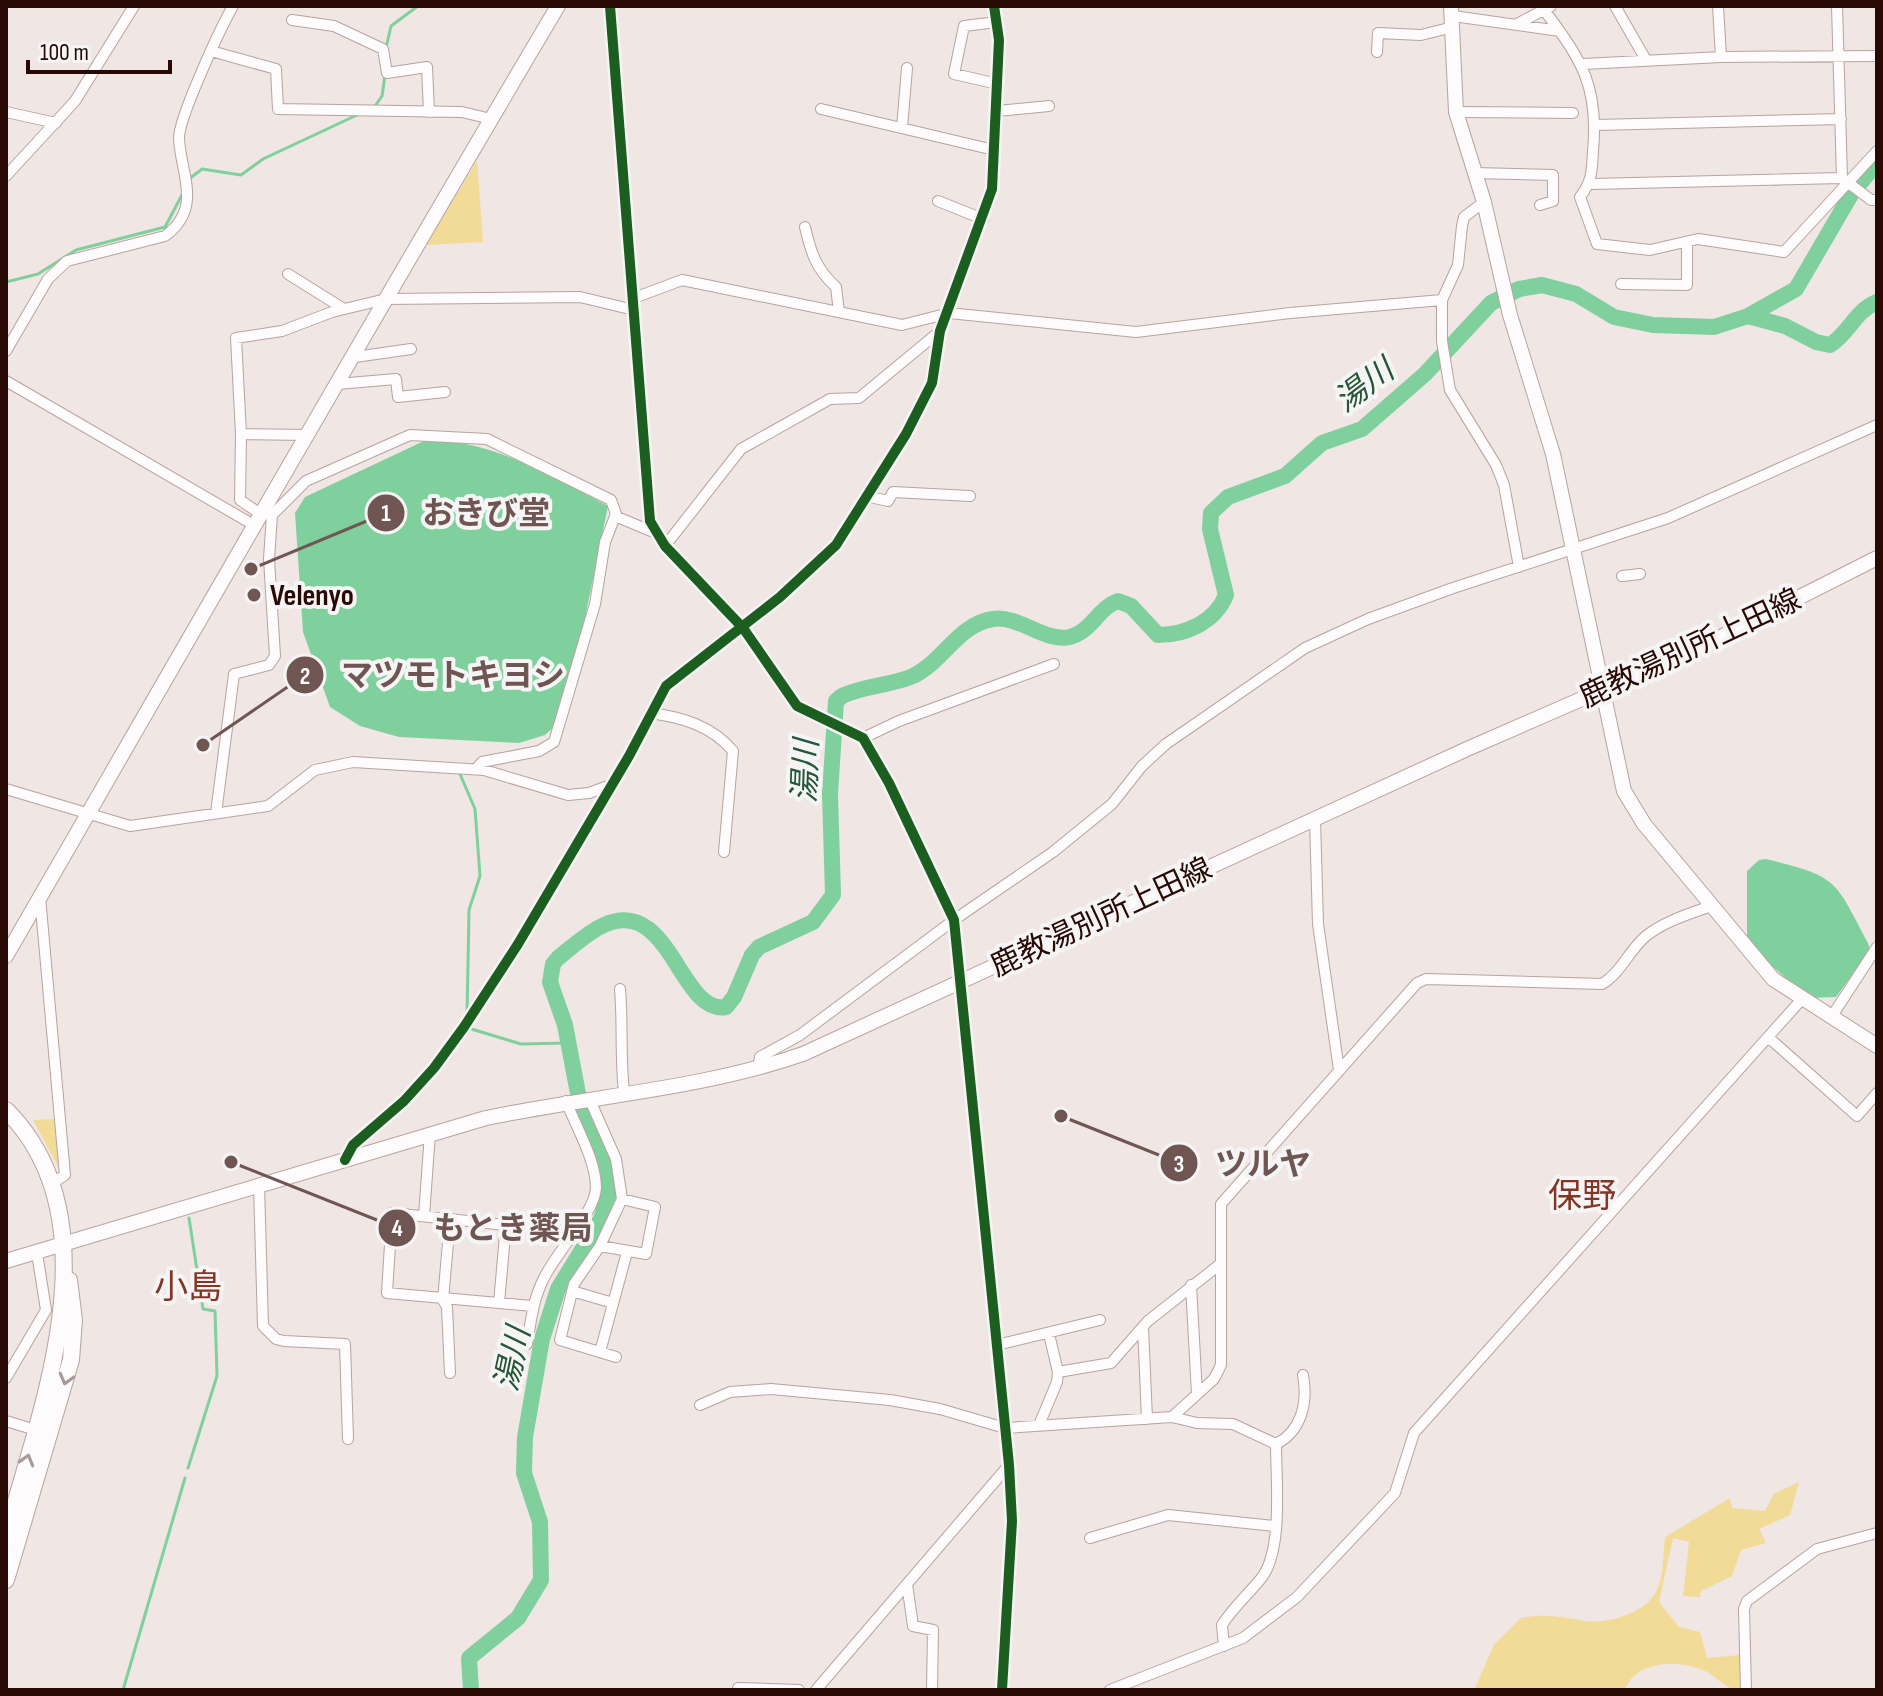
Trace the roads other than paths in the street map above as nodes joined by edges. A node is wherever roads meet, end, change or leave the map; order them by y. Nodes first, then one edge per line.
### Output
1 (134, 6) edge
2 (233, 6) edge
3 (558, 6) edge
4 (610, 6) edge
5 (994, 6) edge
6 (1615, 6) edge
7 (1718, 6) edge
8 (1837, 6) edge
9 (1548, 8) edge
10 (1452, 16) edge
11 (292, 20) dead end
12 (997, 22) junction
13 (1517, 24) junction
14 (1560, 31) junction
15 (211, 51) junction
16 (1377, 52) dead end
17 (1839, 56) junction
18 (1877, 56) edge
19 (1721, 57) junction
20 (1646, 60) junction
21 (1583, 64) junction
22 (907, 68) dead end
23 (998, 84) junction
24 (1049, 106) dead end
25 (821, 109) dead end
26 (997, 111) junction
27 (6, 112) edge
28 (429, 112) junction
29 (1456, 112) junction
30 (1573, 113) dead end
31 (491, 119) junction
32 (1841, 119) junction
33 (56, 123) junction
34 (1596, 125) junction
35 (902, 128) junction
36 (994, 150) junction
37 (1877, 151) edge
38 (1474, 173) junction
39 (6, 176) edge
40 (1591, 184) junction
41 (1851, 185) junction
42 (1877, 200) edge
43 (938, 201) dead end
44 (1484, 202) junction
45 (1540, 205) dead end
46 (983, 219) junction
47 (805, 227) dead end
48 (1687, 243) junction
49 (288, 274) dead end
50 (1621, 284) dead end
51 (634, 298) junction
52 (386, 299) junction
53 (1442, 300) junction
54 (344, 309) junction
55 (634, 310) junction
56 (839, 312) junction
57 (949, 313) junction
58 (940, 331) junction
59 (411, 349) dead end
60 (6, 351) edge
61 (355, 357) junction
62 (6, 381) edge
63 (337, 384) junction
64 (445, 392) dead end
65 (1877, 425) edge
66 (241, 434) junction
67 (307, 435) junction
68 (866, 496) junction
69 (970, 496) dead end
70 (615, 516) junction
71 (261, 517) junction
72 (658, 534) junction
73 (665, 546) junction
74 (1571, 549) junction
75 (1877, 558) edge
76 (1519, 567) junction
77 (1640, 574) dead end
78 (1622, 576) dead end
79 (743, 628) junction
80 (1054, 664) dead end
81 (1601, 691) junction
82 (650, 713) junction
83 (863, 738) junction
84 (476, 769) junction
85 (611, 785) junction
86 (6, 789) edge
87 (86, 813) junction
88 (216, 813) junction
89 (1315, 819) junction
90 (724, 852) dead end
91 (40, 897) junction
92 (1711, 906) junction
93 (954, 920) junction
94 (1877, 947) edge
95 (6, 956) edge
96 (960, 983) junction
97 (620, 989) dead end
98 (1802, 999) junction
99 (1832, 1016) junction
100 (1768, 1037) junction
101 (1877, 1046) edge
102 (758, 1069) junction
103 (1339, 1070) junction
104 (624, 1092) junction
105 (1877, 1093) edge
106 (588, 1098) junction
107 (568, 1100) junction
108 (6, 1110) edge
109 (430, 1133) junction
110 (345, 1160) junction
111 (51, 1184) junction
112 (259, 1185) junction
113 (622, 1199) junction
114 (424, 1216) junction
115 (450, 1220) junction
116 (506, 1224) junction
117 (571, 1232) junction
118 (600, 1246) junction
119 (61, 1247) junction
120 (627, 1252) junction
121 (37, 1253) junction
122 (6, 1261) edge
123 (1219, 1265) junction
124 (1191, 1285) junction
125 (572, 1291) junction
126 (443, 1300) junction
127 (499, 1303) junction
128 (613, 1303) junction
129 (532, 1306) junction
130 (1100, 1320) dead end
131 (1143, 1327) junction
132 (1049, 1334) junction
133 (527, 1344) dead end
134 (997, 1345) junction
135 (600, 1352) junction
136 (616, 1357) dead end
137 (1058, 1372) junction
138 (450, 1373) dead end
139 (1303, 1375) dead end
140 (6, 1378) edge
141 (1197, 1394) junction
142 (700, 1405) dead end
143 (1172, 1417) junction
144 (1147, 1419) junction
145 (6, 1421) edge
146 (1039, 1425) junction
147 (1005, 1428) junction
148 (42, 1432) junction
149 (348, 1439) dead end
150 (1276, 1444) junction
151 (1009, 1465) junction
152 (1275, 1526) junction
153 (1877, 1533) edge
154 (6, 1536) edge
155 (1090, 1538) dead end
156 (6, 1580) edge
157 (907, 1584) junction
158 (1224, 1646) junction
159 (738, 1688) dead end
160 (799, 1690) edge
161 (816, 1690) edge
162 (932, 1690) edge
163 (1002, 1690) edge
164 (1110, 1690) edge
165 (1746, 1690) edge

1 - 33 street
2 - 15 street
3 - 31 street
4 - 51 street
5 - 12 street
6 - 20 street
7 - 19 street
8 - 17 street
9 - 13 street
9 - 14 street
10 - 13 street
10 - 16 street
10 - 29 street
11 - 28 street
12 - 23 street
12 - 23 street
13 - 14 street
14 - 21 street
15 - 28 street
15 - 60 street
17 - 18 street
17 - 19 street
17 - 32 street
19 - 20 street
20 - 21 street
21 - 34 street
22 - 35 street
23 - 26 street
24 - 26 street
25 - 35 street
26 - 36 street
27 - 33 street
28 - 31 street
29 - 30 street
29 - 38 street
31 - 52 street
32 - 34 street
32 - 41 street
33 - 39 street
34 - 40 street
35 - 36 street
36 - 46 street
37 - 41 street
38 - 44 street
38 - 45 street
40 - 41 street
40 - 48 street
41 - 42 street
41 - 48 street
43 - 46 street
44 - 53 street
44 - 74 street
46 - 57 street
47 - 56 street
48 - 50 street
49 - 54 street
51 - 55 street
51 - 56 street
52 - 54 street
52 - 55 street
52 - 61 street
53 - 57 street
53 - 76 street
54 - 66 street
55 - 72 street
56 - 57 street
57 - 58 street
58 - 68 street
58 - 73 street
59 - 61 street
61 - 63 street
62 - 71 street
63 - 64 street
63 - 67 street
65 - 74 street
66 - 67 street
66 - 71 street
67 - 71 street
68 - 69 street
68 - 79 street
70 - 71 street
70 - 72 street
70 - 84 street
71 - 87 street
71 - 88 street
72 - 73 street
73 - 79 street
74 - 76 street
74 - 81 street
75 - 81 street, 鹿教湯別所上田線
76 - 93 street
77 - 78 street
79 - 82 street
79 - 83 street
80 - 83 street
81 - 89 street, 鹿教湯別所上田線
81 - 92 street
82 - 85 street
82 - 90 street
83 - 93 street
84 - 85 street
84 - 88 street
85 - 110 street
86 - 87 street
87 - 88 street
87 - 91 street
89 - 96 street, 鹿教湯別所上田線
89 - 103 street
91 - 95 street
91 - 111 street
92 - 98 street
92 - 103 street
93 - 96 street
93 - 102 street
94 - 99 street
96 - 102 street, 鹿教湯別所上田線
96 - 134 street
97 - 104 street
98 - 99 street
98 - 100 street
99 - 101 street
100 - 105 street
100 - 158 street
102 - 104 street, 鹿教湯別所上田線
103 - 123 street
104 - 106 street, 鹿教湯別所上田線
106 - 107 street, 鹿教湯別所上田線
106 - 113 street
107 - 109 street, 鹿教湯別所上田線
107 - 117 street
108 - 111 main road
109 - 110 street, 鹿教湯別所上田線
109 - 114 street
110 - 112 street, 鹿教湯別所上田線
111 - 119 main road
112 - 119 street, 鹿教湯別所上田線
112 - 149 street
113 - 118 street
113 - 120 street
114 - 115 street
114 - 126 street
115 - 116 street
115 - 126 street
116 - 117 street
116 - 127 street
117 - 129 street
118 - 120 street
118 - 125 street
119 - 121 street, 鹿教湯別所上田線
119 - 148 main road
120 - 128 street
121 - 122 street, 鹿教湯別所上田線
121 - 140 street
123 - 124 street
123 - 141 street
124 - 131 street
124 - 141 street
125 - 128 street
125 - 135 street
126 - 127 street
126 - 138 street
127 - 129 street
128 - 135 street
129 - 133 street
130 - 132 street
131 - 137 street
131 - 144 street
132 - 134 street
132 - 137 street
134 - 147 street
135 - 136 street
137 - 146 street
139 - 150 street
141 - 143 street
142 - 147 street
143 - 144 street
143 - 150 street
144 - 146 street
145 - 148 street
146 - 147 street
147 - 151 street
154 -> 148 main road
148 - 156 main road
150 - 152 street
151 - 157 street
151 - 163 street
152 - 155 street
152 - 158 street
153 - 165 street
157 - 161 street
157 - 162 street
158 - 164 street
159 - 160 street

